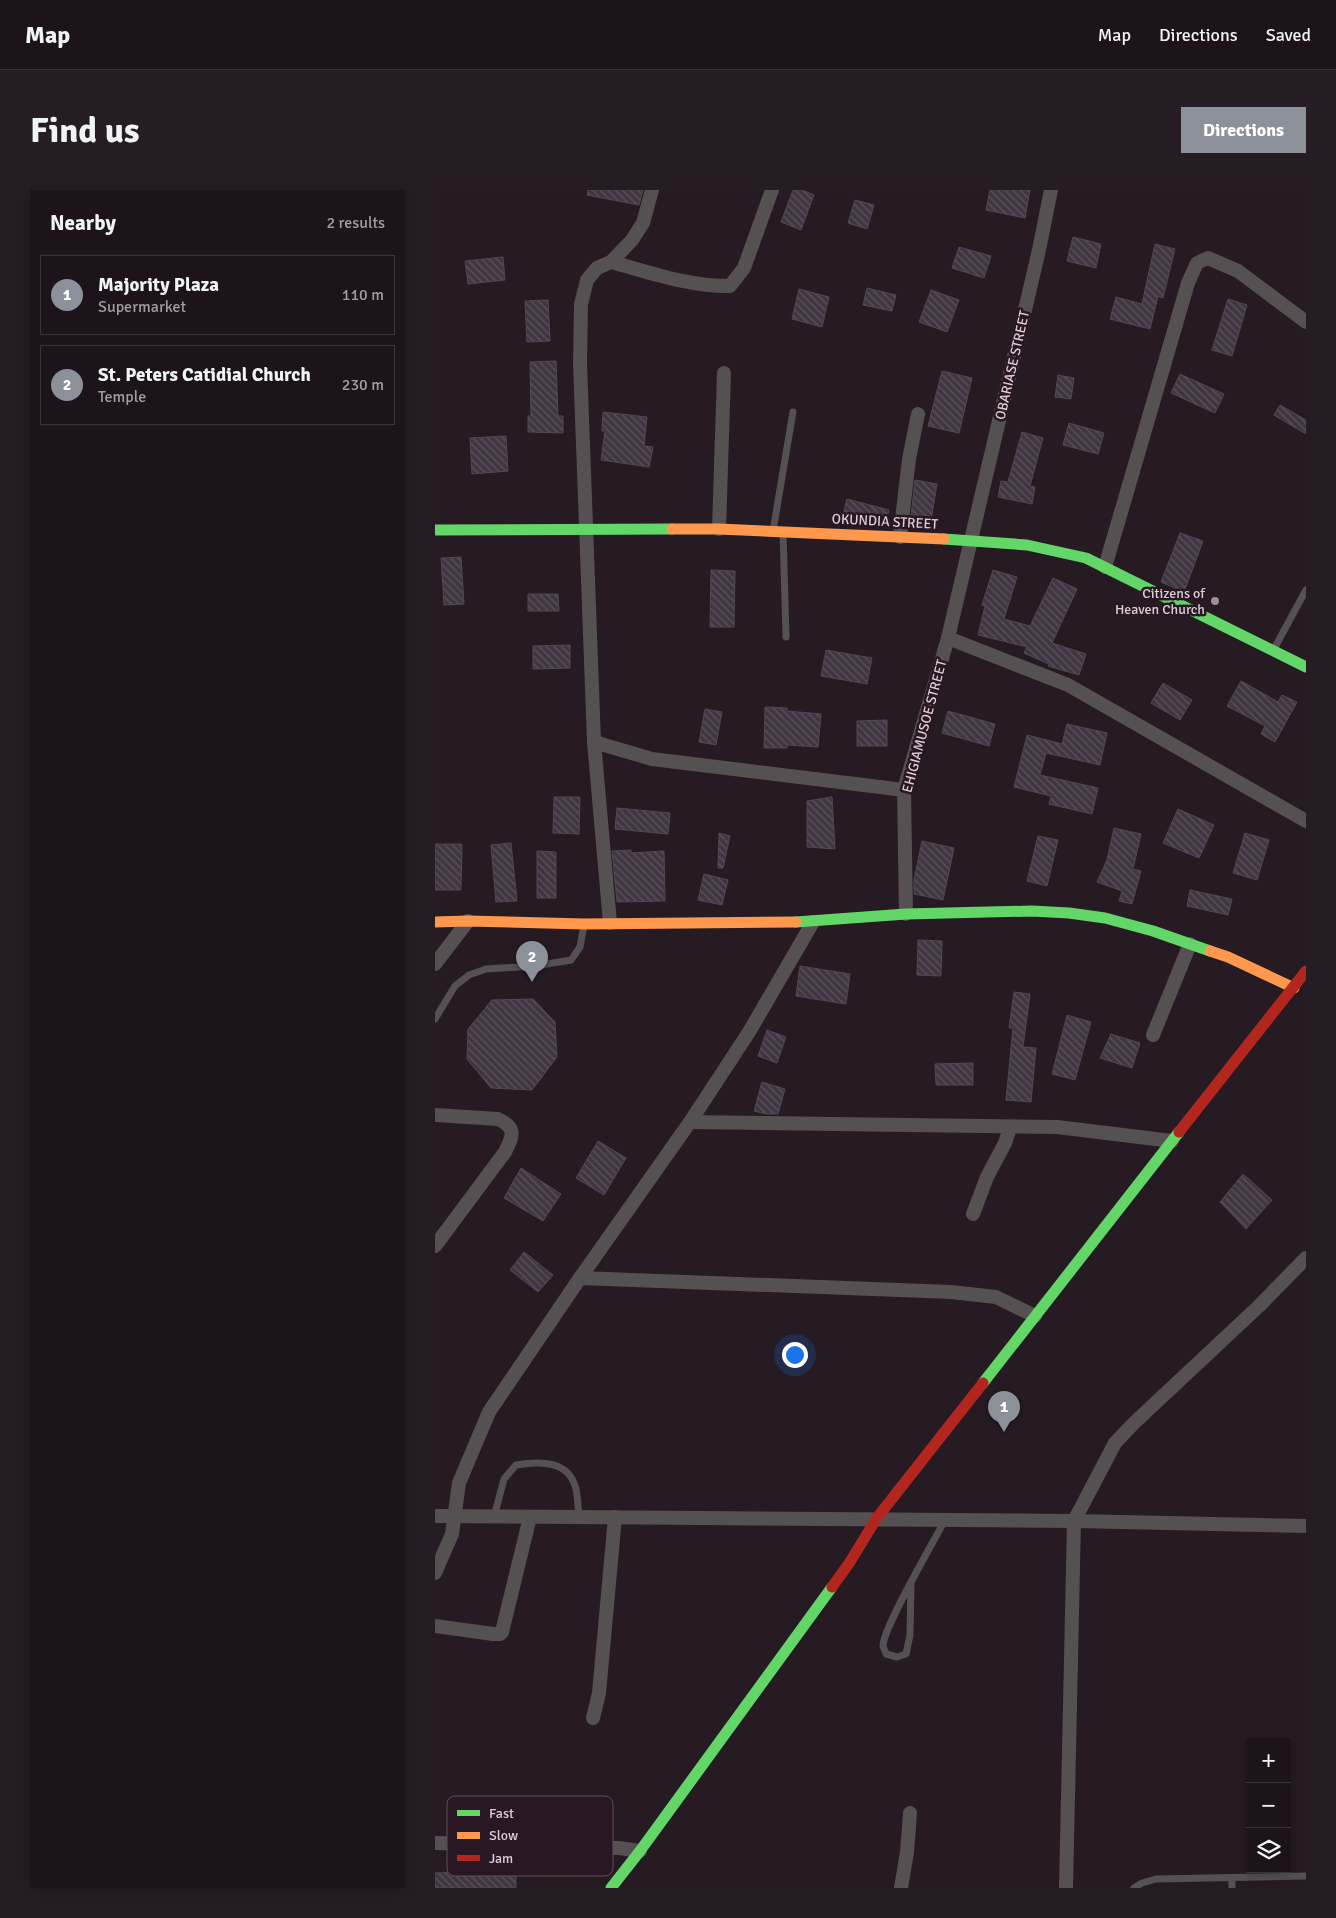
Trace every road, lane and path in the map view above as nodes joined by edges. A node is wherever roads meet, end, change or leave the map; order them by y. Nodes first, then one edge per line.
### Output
1 (652, 190) edge
2 (772, 190) edge
3 (1051, 190) edge
4 (611, 262) junction
5 (1306, 322) edge
6 (724, 374) dead end
7 (793, 412) dead end
8 (918, 414) dead end
9 (587, 529) junction
10 (719, 529) junction
11 (435, 530) edge
12 (778, 532) junction
13 (900, 537) junction
14 (971, 540) junction
15 (1105, 567) junction
16 (1306, 590) edge
17 (786, 637) dead end
18 (948, 638) junction
19 (1274, 650) junction
20 (1306, 667) edge
21 (594, 742) junction
22 (904, 790) junction
23 (1306, 821) edge
24 (906, 914) junction
25 (467, 921) junction
26 (435, 922) edge
27 (813, 922) junction
28 (610, 923) junction
29 (584, 924) junction
30 (1190, 944) junction
31 (435, 964) edge
32 (1306, 971) edge
33 (1294, 988) junction
34 (435, 1019) edge
35 (1153, 1035) dead end
36 (435, 1115) edge
37 (691, 1122) junction
38 (1010, 1128) junction
39 (1172, 1140) junction
40 (973, 1214) dead end
41 (435, 1246) edge
42 (1306, 1258) edge
43 (580, 1278) junction
44 (1035, 1316) junction
45 (435, 1516) edge
46 (454, 1516) junction
47 (529, 1517) junction
48 (579, 1517) junction
49 (615, 1517) junction
50 (494, 1518) junction
51 (876, 1519) junction
52 (945, 1520) junction
53 (1074, 1521) junction
54 (1306, 1526) edge
55 (435, 1573) edge
56 (911, 1585) junction
57 (435, 1626) edge
58 (593, 1718) dead end
59 (910, 1814) dead end
60 (613, 1848) edge
61 (640, 1851) junction
62 (1306, 1876) edge
63 (1232, 1878) junction
64 (611, 1888) edge
65 (901, 1888) edge
66 (1066, 1888) edge
67 (1134, 1888) edge
68 (1233, 1888) edge

1 - 4 street
2 - 4 street
3 - 14 street, OBARIASE STREET
4 - 9 street
5 - 15 street
6 - 10 street
7 - 12 lane
8 - 13 street
9 - 10 street, OKUNDIA STREET
9 - 11 street, OKUNDIA STREET
9 - 21 street
10 - 12 street, OKUNDIA STREET
12 - 13 street, OKUNDIA STREET
12 - 17 lane
13 - 14 street, OKUNDIA STREET
14 - 15 street, OKUNDIA STREET
14 - 18 street, EHIGIAMUSOE STREET
15 - 19 street, OKUNDIA STREET
16 - 19 lane
18 - 22 street, EHIGIAMUSOE STREET
18 - 23 street
19 - 20 street, OKUNDIA STREET
21 - 22 street
21 - 28 street
22 - 24 street, EHIGIAMUSOE STREET
24 - 27 street
24 - 30 street
25 - 26 street
25 - 29 street
25 - 31 street
27 - 28 street
27 - 37 street
28 - 29 street
29 - 34 lane
30 - 33 street
30 - 35 street
32 - 33 street
33 - 39 street
36 - 41 street
37 - 38 street
37 - 43 street
38 - 39 street
38 - 40 street
39 - 44 street
42 - 53 street
43 - 44 street
43 - 46 street
44 - 51 street
45 - 46 street
46 - 50 street
46 - 55 street
47 - 48 street
47 - 50 street
47 - 57 street
48 - 49 street
48 - 50 lane
49 - 51 street
49 - 58 street
51 - 52 street
51 - 61 street
52 - 53 street
52 - 56 lane
53 - 54 street
53 - 66 street
56 - 56 lane
59 - 65 street
60 - 61 street
61 - 64 street
62 - 63 lane
63 - 67 lane
63 - 68 lane

